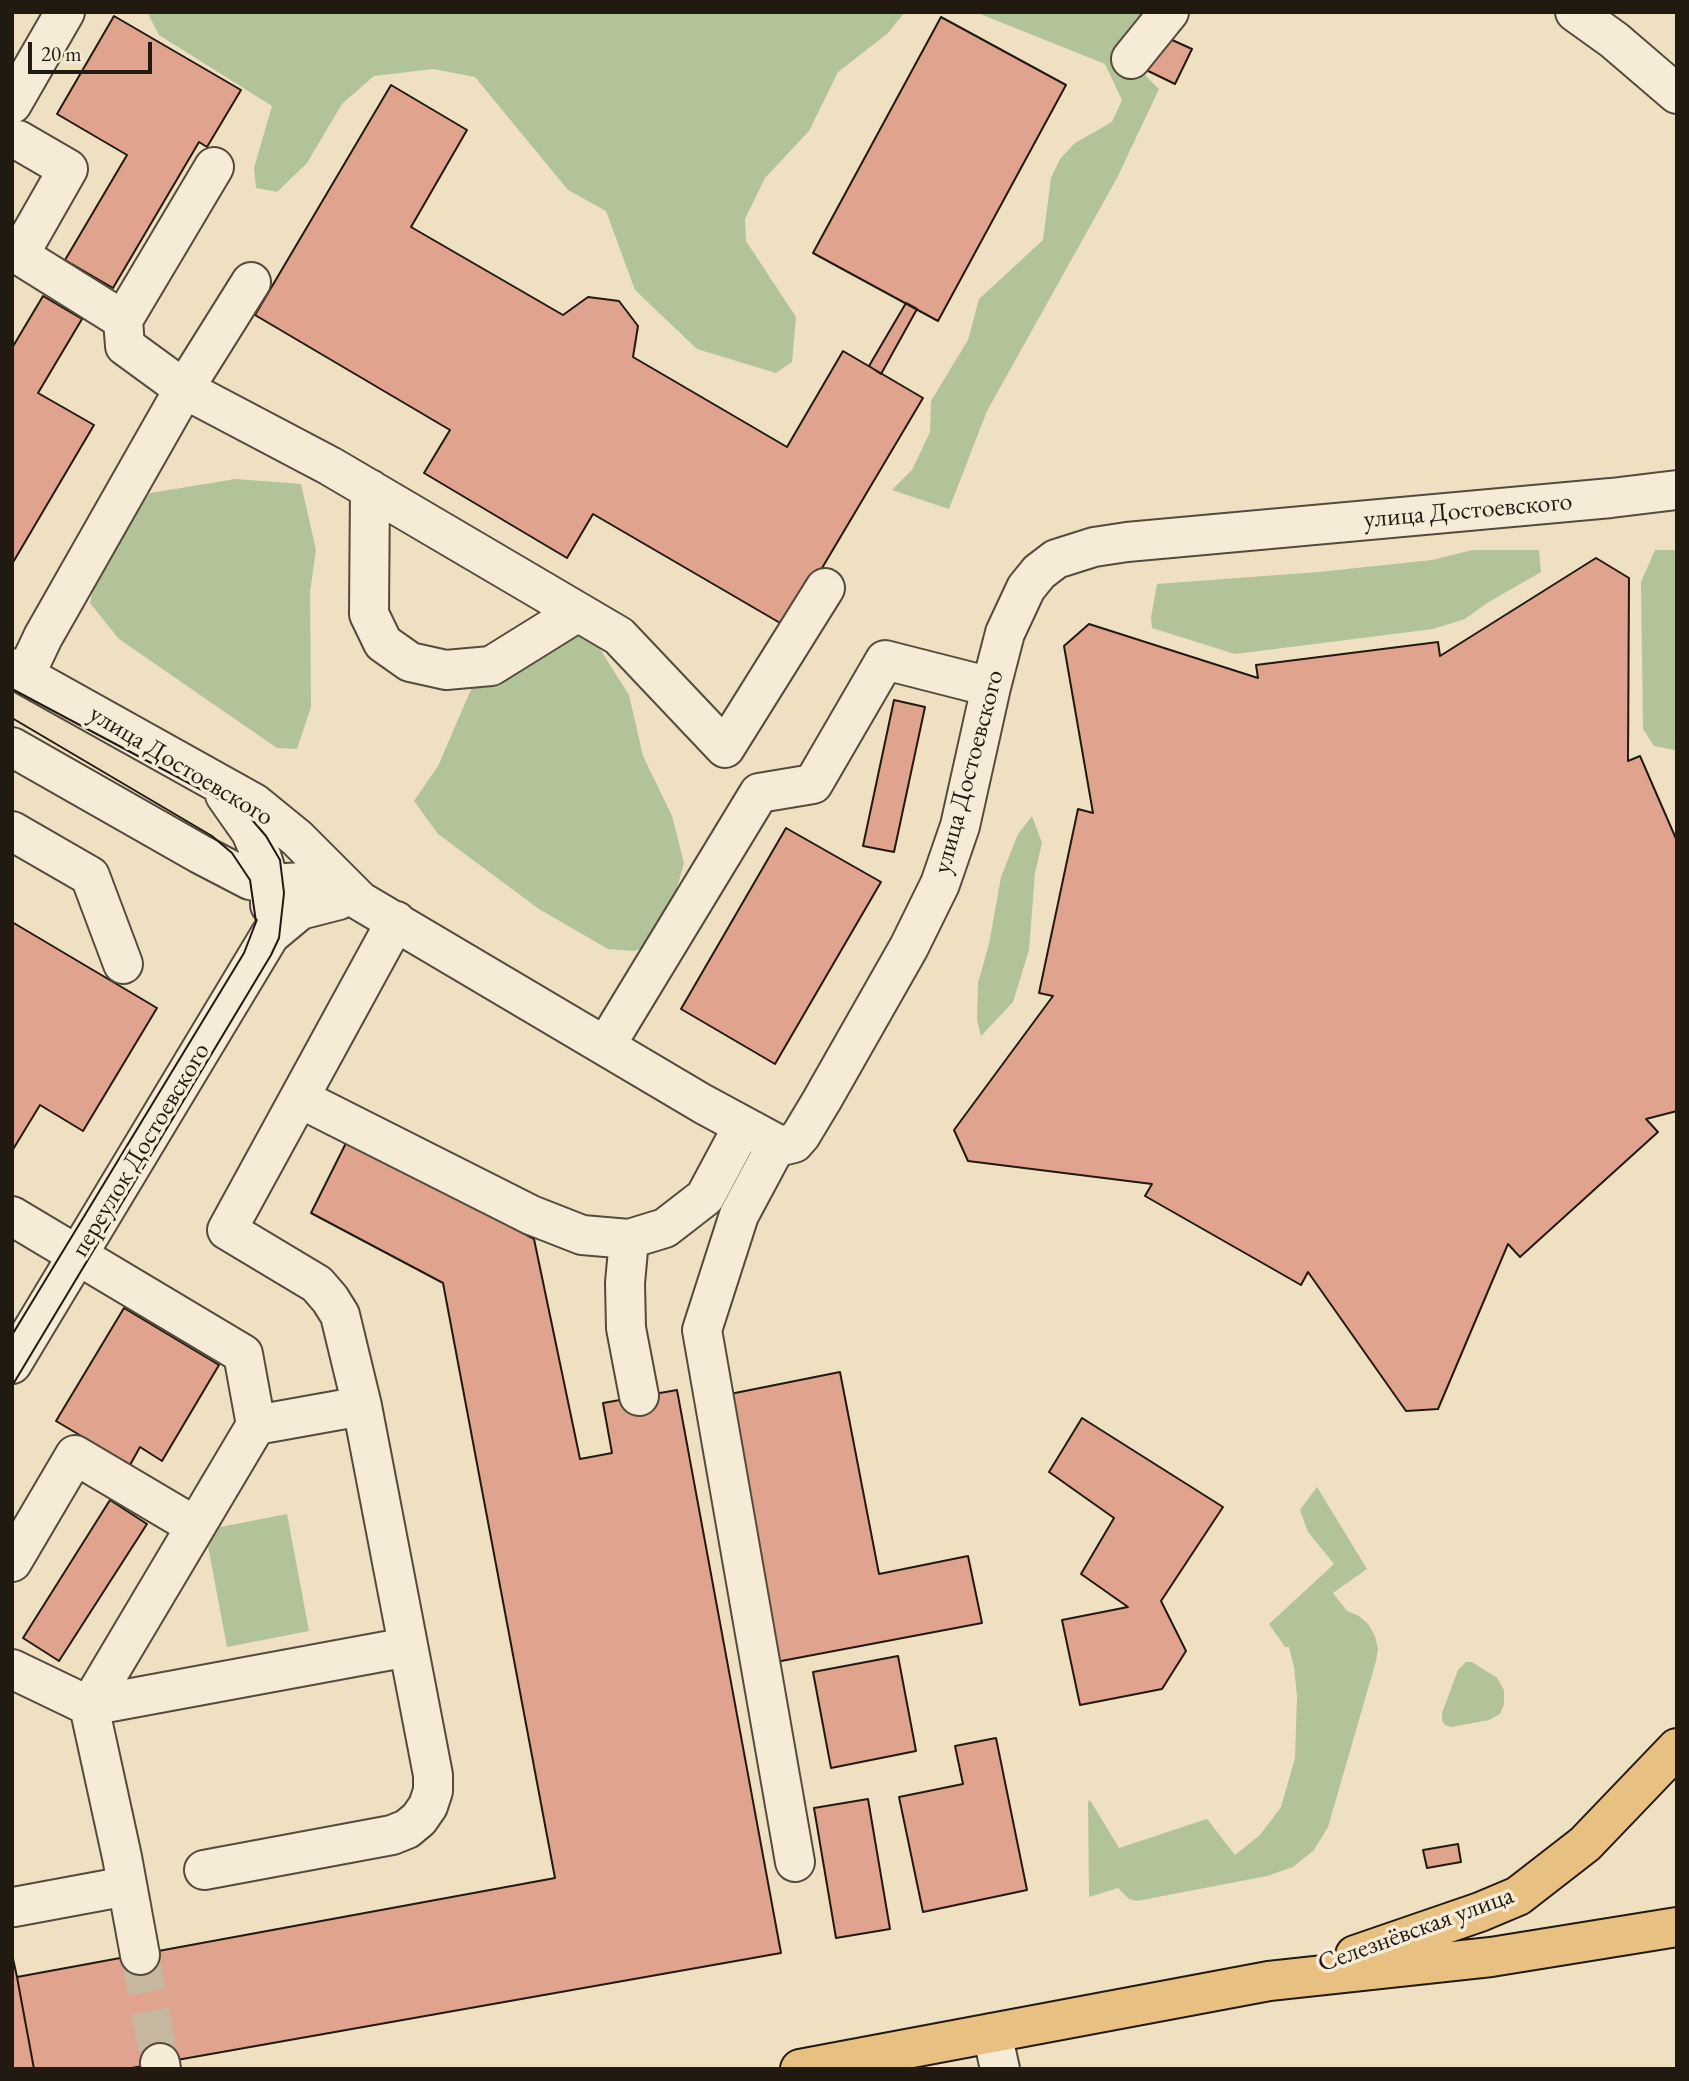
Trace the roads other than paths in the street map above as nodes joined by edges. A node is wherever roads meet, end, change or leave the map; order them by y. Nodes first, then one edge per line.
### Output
1 (65, 12) edge
2 (1169, 12) edge
3 (1575, 12) edge
4 (1131, 59) dead end
5 (1677, 94) edge
6 (14, 133) edge
7 (214, 167) dead end
8 (251, 282) dead end
9 (124, 320) junction
10 (184, 389) junction
11 (370, 489) junction
12 (1677, 490) edge
13 (825, 587) dead end
14 (578, 612) junction
15 (19, 671) edge
16 (991, 687) junction
17 (12, 747) edge
18 (724, 748) junction
19 (215, 782) junction
20 (759, 793) junction
21 (12, 831) edge
22 (270, 884) junction
23 (344, 886) junction
24 (396, 921) junction
25 (270, 936) junction
26 (123, 964) dead end
27 (606, 1045) junction
28 (301, 1099) junction
29 (743, 1126) junction
30 (789, 1140) junction
31 (12, 1216) edge
32 (629, 1239) junction
33 (77, 1256) junction
34 (12, 1364) edge
35 (639, 1396) dead end
36 (362, 1406) junction
37 (256, 1425) junction
38 (195, 1526) junction
39 (12, 1562) edge
40 (408, 1647) junction
41 (12, 1669) edge
42 (89, 1706) junction
43 (1677, 1748) edge
44 (795, 1862) dead end
45 (204, 1870) dead end
46 (127, 1886) junction
47 (14, 1907) dead end
48 (1677, 1927) edge
49 (140, 1955) tunnel mouth
50 (1269, 1981) junction
51 (996, 2051) edge
52 (800, 2069) edge

1 - 6 street
2 - 4 street
3 - 5 street
6 - 9 street
7 - 9 street
8 - 10 street
9 - 10 street
10 - 11 street
10 - 15 street
11 - 14 street
11 - 14 street
12 - 16 street, улица Достоевского
13 - 18 street
14 - 18 street
15 - 19 street, улица Достоевского
16 - 20 street
16 - 30 street, улица Достоевского
17 - 22 street
18 - 20 street
19 - 22 street
19 - 23 street, улица Достоевского
20 - 27 street
21 - 26 street
22 - 23 street
22 - 25 street
23 - 24 street, улица Достоевского
23 - 25 street, переулок Достоевского
24 - 27 street, улица Достоевского
24 - 28 street
25 - 33 street, переулок Достоевского
27 - 29 street, улица Достоевского
28 - 32 street
28 - 36 street
29 - 30 street, улица Достоевского
29 - 32 street
30 - 44 street
31 - 33 street
32 - 35 street
33 - 34 street, переулок Достоевского
33 - 37 street
36 - 37 street
36 - 40 street
37 - 38 street
38 - 39 street
38 - 42 street
40 - 42 street
40 - 45 street
41 - 42 street
42 - 46 street
43 - 50 main road, Селезнёвская улица
46 - 47 street
46 - 49 street
48 - 50 main road, Селезнёвская улица
50 - 51 main road, Селезнёвская улица
51 - 52 main road, Селезнёвская улица

